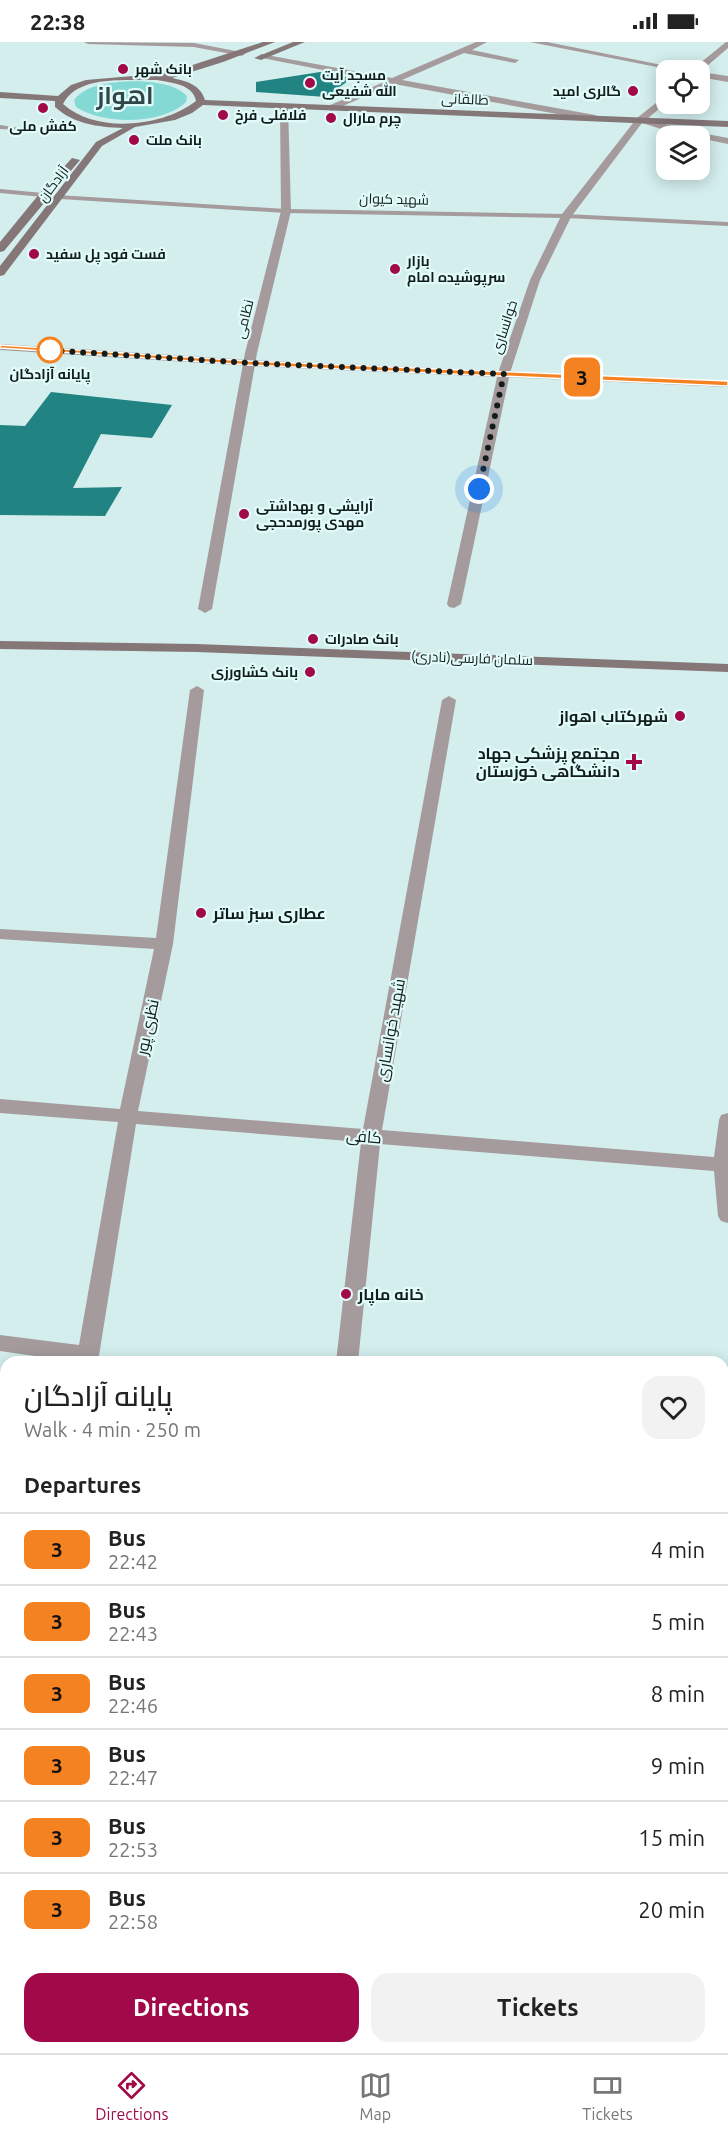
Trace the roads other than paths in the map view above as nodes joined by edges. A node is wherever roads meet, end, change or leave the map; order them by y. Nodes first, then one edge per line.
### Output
1 (88, 42) edge
2 (271, 42) edge
3 (301, 42) edge
4 (483, 42) edge
5 (534, 42) edge
6 (173, 43) edge
7 (728, 44) edge
8 (464, 51) junction
9 (242, 53) junction
10 (261, 57) junction
11 (515, 60) dead end
12 (250, 61) dead end
13 (710, 61) edge
14 (656, 65) edge
15 (710, 75) edge
16 (159, 78) junction
17 (728, 79) edge
18 (392, 81) junction
19 (0, 95) edge
20 (59, 99) junction
21 (201, 102) junction
22 (284, 106) junction
23 (656, 106) edge
24 (331, 108) junction
25 (595, 118) junction
26 (84, 120) junction
27 (640, 120) junction
28 (137, 124) junction
29 (728, 124) edge
30 (0, 128) edge
31 (17, 128) dead end
32 (89, 132) dead end
33 (728, 141) edge
34 (90, 144) dead end
35 (0, 191) edge
36 (43, 195) junction
37 (60, 197) junction
38 (286, 211) junction
39 (566, 216) junction
40 (728, 224) edge
41 (4, 239) edge
42 (0, 249) edge
43 (0, 273) edge
44 (0, 347) edge
45 (249, 363) junction
46 (504, 374) junction
47 (728, 384) edge
48 (454, 604) dead end
49 (205, 609) dead end
50 (0, 645) edge
51 (728, 668) edge
52 (197, 690) dead end
53 (449, 700) dead end
54 (0, 934) edge
55 (164, 944) junction
56 (0, 1106) edge
57 (128, 1116) junction
58 (728, 1120) edge
59 (371, 1137) junction
60 (725, 1165) edge
61 (728, 1216) edge
62 (0, 1342) edge
63 (77, 1356) edge
64 (88, 1356) edge
65 (348, 1356) edge

1 - 6 street
2 - 9 main road
3 - 10 main road
4 - 8 street
5 - 14 street
6 - 9 street
7 - 13 street
8 - 11 street
8 - 18 street
9 - 16 main road
10 - 12 main road
10 - 18 street
15 - 17 street
16 - 20 main road
16 - 21 main road
18 - 24 street
18 - 25 street
19 - 20 main road
20 - 26 main road
21 - 22 main road, طالقانی
21 - 28 main road
22 - 24 main road, طالقانی
22 - 38 street, نظامی
23 - 27 street, خوانساری
24 - 25 main road, طالقانی
25 - 27 main road, طالقانی
26 - 28 main road
26 - 32 main road
27 - 29 main road, طالقانی
27 - 33 street
27 - 39 street, خوانساری
28 - 37 main road, آزادگان
30 - 31 lane
34 - 36 main road, آزادگان
35 - 36 lane
36 - 41 main road, آزادگان
37 - 38 lane, شهید کیوان
37 - 43 main road, آزادگان
38 - 39 lane, شهید کیوان
38 - 45 street, نظامی
39 - 40 lane, شهید کیوان
39 - 46 street, خوانساری
41 - 42 main road, آزادگان
44 - 45 lane
45 - 46 lane
45 - 49 street, نظامی
46 - 47 lane
46 - 48 street, خوانساری
50 - 51 main road, سلمان فارسی(نادری)
52 - 55 street, نظری پور
53 - 59 street, شهید خوانساری
54 - 55 street
55 - 57 street, نظری پور
56 - 57 street, کافی
57 - 59 street, کافی
57 - 64 street, نظری پور
58 - 60 street
59 - 60 street, کافی
59 - 65 street, شهید خوانساری
60 - 61 street
62 - 63 street

